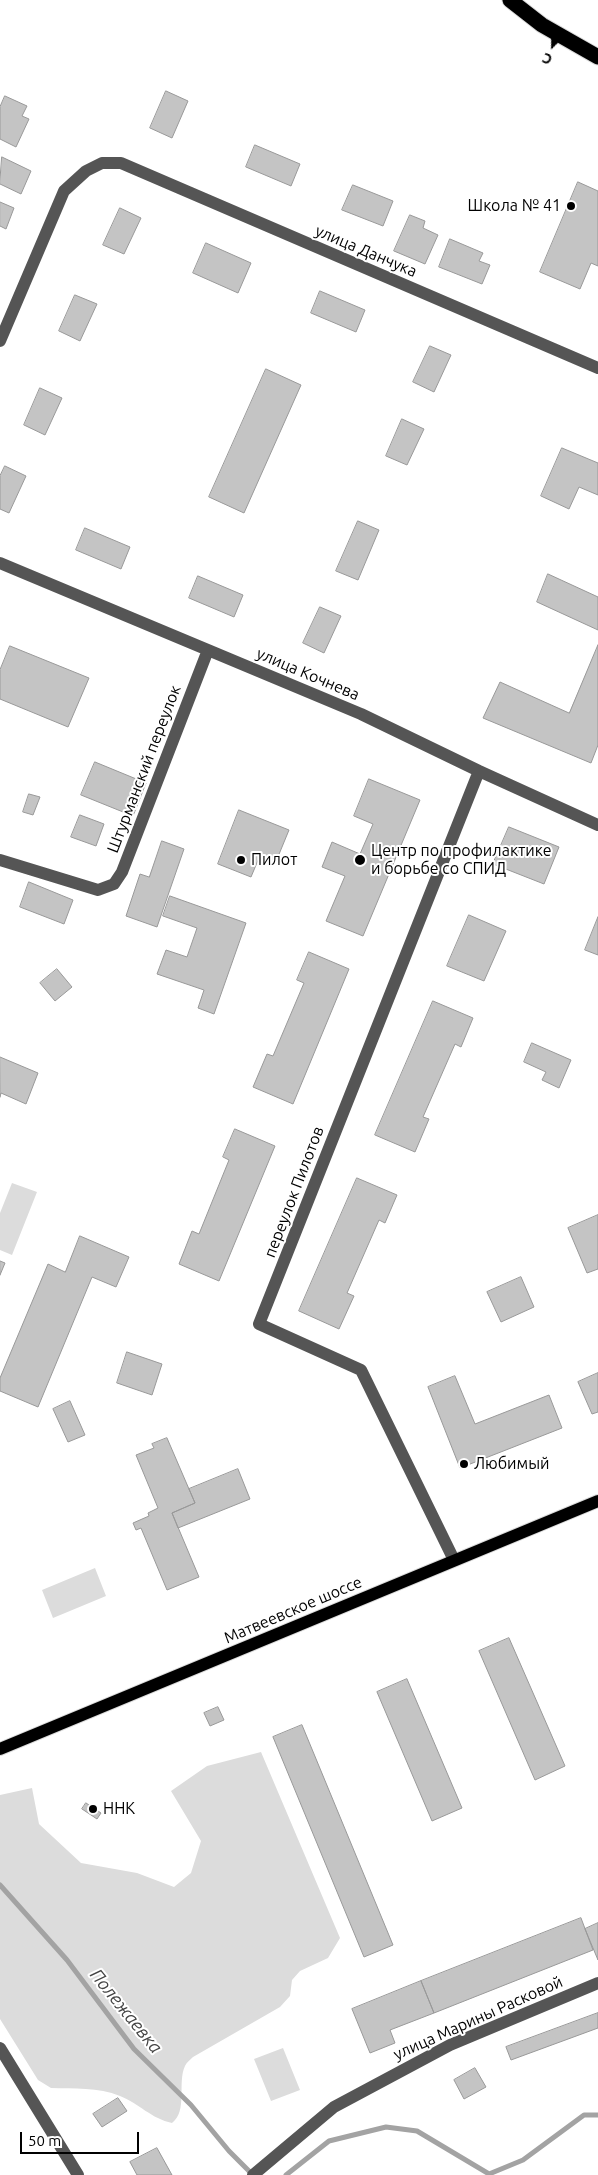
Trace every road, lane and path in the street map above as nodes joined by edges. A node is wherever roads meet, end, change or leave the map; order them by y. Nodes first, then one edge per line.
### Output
1 (510, 0) edge
2 (598, 58) edge
3 (0, 340) edge
4 (598, 368) edge
5 (0, 563) edge
6 (208, 650) junction
7 (480, 771) junction
8 (598, 825) edge
9 (0, 860) edge
10 (598, 1500) edge
11 (454, 1560) junction
12 (0, 1749) edge
13 (598, 1983) edge
14 (0, 2048) edge
15 (256, 2172) edge
16 (78, 2175) edge

1 - 2 highway
3 - 4 street, улица Данчука
5 - 6 street, улица Кочнева
6 - 7 street, улица Кочнева
6 - 9 street, Штурманский переулок
7 - 8 street, улица Кочнева
7 - 11 street, переулок Пилотов
10 - 11 main road, Матвеевское шоссе
11 - 12 main road, Матвеевское шоссе
13 - 15 street, улица Марины Расковой
14 - 16 street

